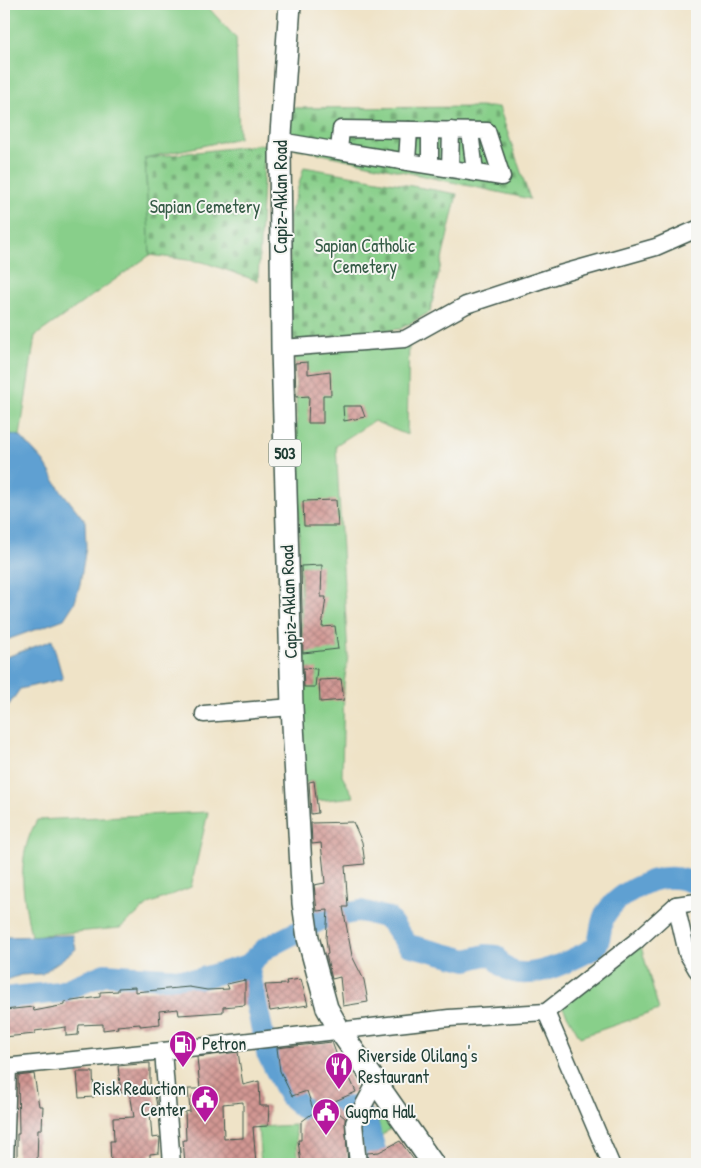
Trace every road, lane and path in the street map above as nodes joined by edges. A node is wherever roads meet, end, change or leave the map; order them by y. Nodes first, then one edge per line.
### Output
1 (290, 4) edge
2 (366, 129) junction
3 (386, 130) junction
4 (409, 130) junction
5 (430, 130) junction
6 (451, 130) junction
7 (470, 131) junction
8 (280, 141) junction
9 (340, 151) junction
10 (364, 154) junction
11 (384, 158) junction
12 (407, 161) junction
13 (430, 164) junction
14 (450, 168) junction
15 (474, 172) junction
16 (697, 229) edge
17 (282, 348) junction
18 (292, 706) junction
19 (204, 714) dead end
20 (697, 902) edge
21 (676, 905) junction
22 (697, 970) edge
23 (546, 1012) junction
24 (340, 1031) junction
25 (163, 1051) junction
26 (6, 1066) edge
27 (371, 1090) junction
28 (6, 1164) edge
29 (172, 1164) edge
30 (358, 1164) edge
31 (433, 1164) edge
32 (611, 1164) edge

1 - 8 main road, Capiz-Aklan Road / 503
2 - 3 street
2 - 9 street
2 - 10 street
3 - 4 street
3 - 11 street
4 - 5 street
4 - 12 street
5 - 6 street
5 - 13 street
6 - 7 street
6 - 14 street
7 - 15 street
7 - 15 street
8 - 9 street
8 - 17 main road, Capiz-Aklan Road / 503
9 - 10 street
10 - 11 street
11 - 12 street
12 - 13 street
13 - 14 street
14 - 15 street
16 - 17 street
17 - 18 main road, Capiz-Aklan Road / 503
18 - 19 street
18 - 24 main road, Capiz-Aklan Road / 503
20 - 21 street
21 - 22 street
21 - 23 street
23 - 24 street
23 - 32 street
24 - 25 street
24 - 27 main road, Capiz-Aklan Road / 503
25 - 26 street
25 - 29 street
26 - 28 street
27 - 30 street
27 - 31 main road, Capiz-Aklan Road / 503

